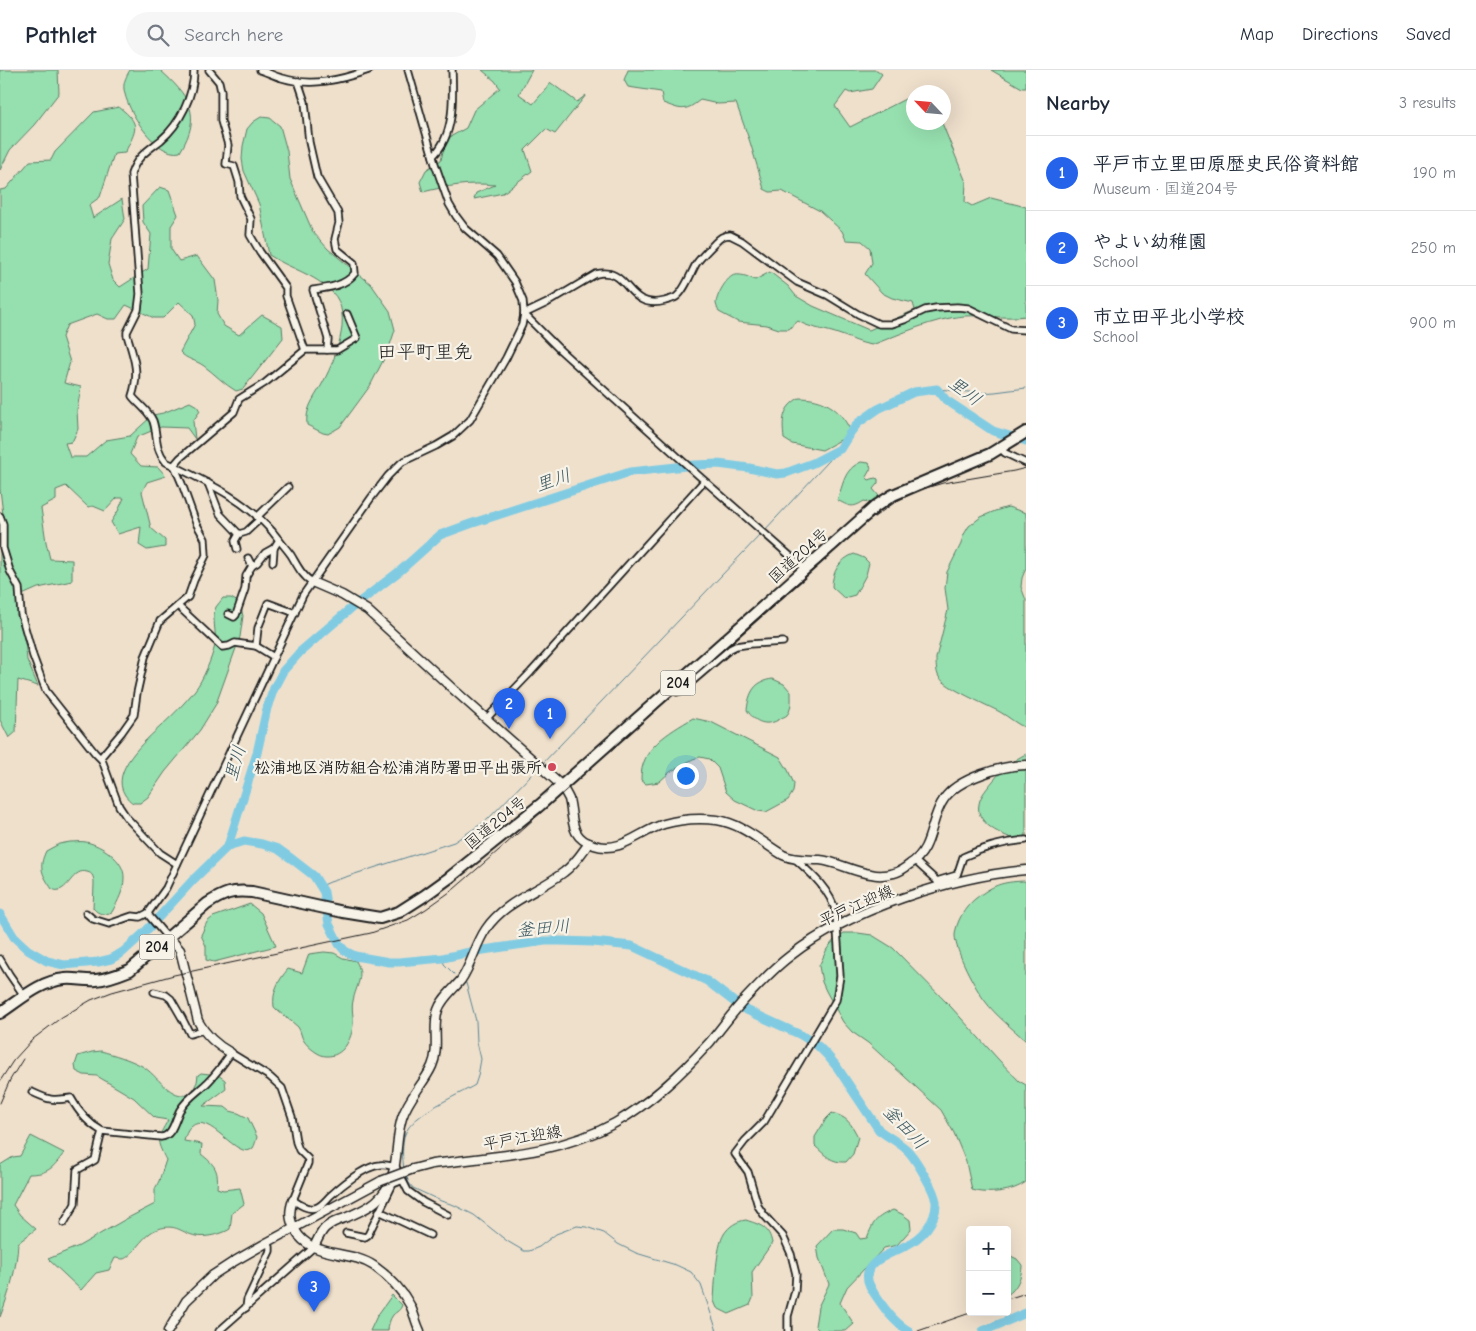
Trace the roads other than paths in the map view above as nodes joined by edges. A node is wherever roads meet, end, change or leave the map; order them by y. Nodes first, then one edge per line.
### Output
1 (194, 70) edge
2 (209, 70) edge
3 (260, 70) edge
4 (369, 70) edge
5 (408, 70) edge
6 (452, 70) edge
7 (298, 81) junction
8 (433, 156) junction
9 (348, 314) dead end
10 (524, 314) junction
11 (1026, 330) edge
12 (305, 350) junction
13 (327, 350) junction
14 (1025, 433) edge
15 (1001, 449) junction
16 (1026, 463) edge
17 (174, 465) junction
18 (704, 481) junction
19 (208, 483) junction
20 (288, 487) dead end
21 (0, 516) edge
22 (258, 518) junction
23 (239, 534) junction
24 (279, 540) junction
25 (274, 548) junction
26 (237, 549) dead end
27 (248, 558) dead end
28 (274, 562) dead end
29 (252, 566) junction
30 (805, 568) junction
31 (312, 582) junction
32 (178, 606) junction
33 (295, 612) junction
34 (228, 614) dead end
35 (783, 642) dead end
36 (256, 646) junction
37 (274, 657) junction
38 (671, 688) junction
39 (486, 718) junction
40 (102, 760) junction
41 (1026, 765) edge
42 (562, 786) junction
43 (1026, 840) edge
44 (589, 843) junction
45 (795, 859) junction
46 (915, 861) junction
47 (177, 864) junction
48 (1026, 870) edge
49 (938, 884) junction
50 (86, 912) dead end
51 (149, 915) junction
52 (837, 927) junction
53 (167, 936) junction
54 (0, 959) edge
55 (154, 992) dead end
56 (25, 996) junction
57 (0, 1014) edge
58 (203, 1030) junction
59 (231, 1054) junction
60 (32, 1092) dead end
61 (102, 1131) junction
62 (396, 1168) junction
63 (403, 1180) junction
64 (293, 1200) junction
65 (380, 1211) junction
66 (448, 1215) dead end
67 (64, 1223) dead end
68 (294, 1228) junction
69 (346, 1233) dead end
70 (430, 1235) dead end
71 (268, 1242) junction
72 (314, 1247) junction
73 (246, 1308) junction
74 (168, 1331) edge
75 (219, 1331) edge
76 (420, 1331) edge
77 (788, 1331) edge

1 - 17 street
2 - 12 street
3 - 7 street
4 - 7 street
5 - 8 street
6 - 8 street
7 - 13 street
8 - 10 street
9 - 13 street
10 - 11 street
10 - 18 street
10 - 31 street
12 - 13 street
12 - 17 street
14 - 15 highway, 国道204号 / 204
15 - 16 street
15 - 30 highway, 国道204号 / 204
17 - 19 street
17 - 32 street
18 - 30 street
18 - 39 street
19 - 22 street
19 - 23 street
20 - 22 street
21 - 40 street
22 - 23 street
22 - 24 street
23 - 26 street
24 - 25 street
24 - 31 street
25 - 28 street
25 - 29 street
27 - 29 street
29 - 34 street
30 - 38 highway, 国道204号 / 204
31 - 33 street
31 - 39 street
32 - 36 street
32 - 40 street
33 - 36 street
33 - 37 street
35 - 38 street
36 - 37 street
37 - 47 street
38 - 42 highway, 国道204号 / 204
39 - 42 street
40 - 47 street
41 - 46 street
42 - 44 street
42 - 53 highway, 国道204号 / 204
43 - 49 street
44 - 45 street
44 - 62 street
45 - 46 street
45 - 52 street
46 - 49 street
47 - 51 street
48 - 49 street, 平戸江迎線
49 - 52 street, 平戸江迎線
50 - 51 street
51 - 53 street
52 - 68 street, 平戸江迎線, bridge
52 - 77 street
53 - 56 highway, 国道204号 / 204
53 - 58 street
54 - 56 street
55 - 58 street
56 - 57 highway, 国道204号 / 204
58 - 59 street
59 - 61 street
59 - 64 street
60 - 61 street
61 - 67 street
62 - 63 street
62 - 64 street
62 - 72 street
63 - 65 street
63 - 66 street
64 - 68 street
65 - 69 street
65 - 70 street
68 - 71 street, 平戸江迎線
68 - 72 street
71 - 73 street
71 - 74 street, 平戸江迎線
72 - 73 street
72 - 76 street
73 - 75 street

